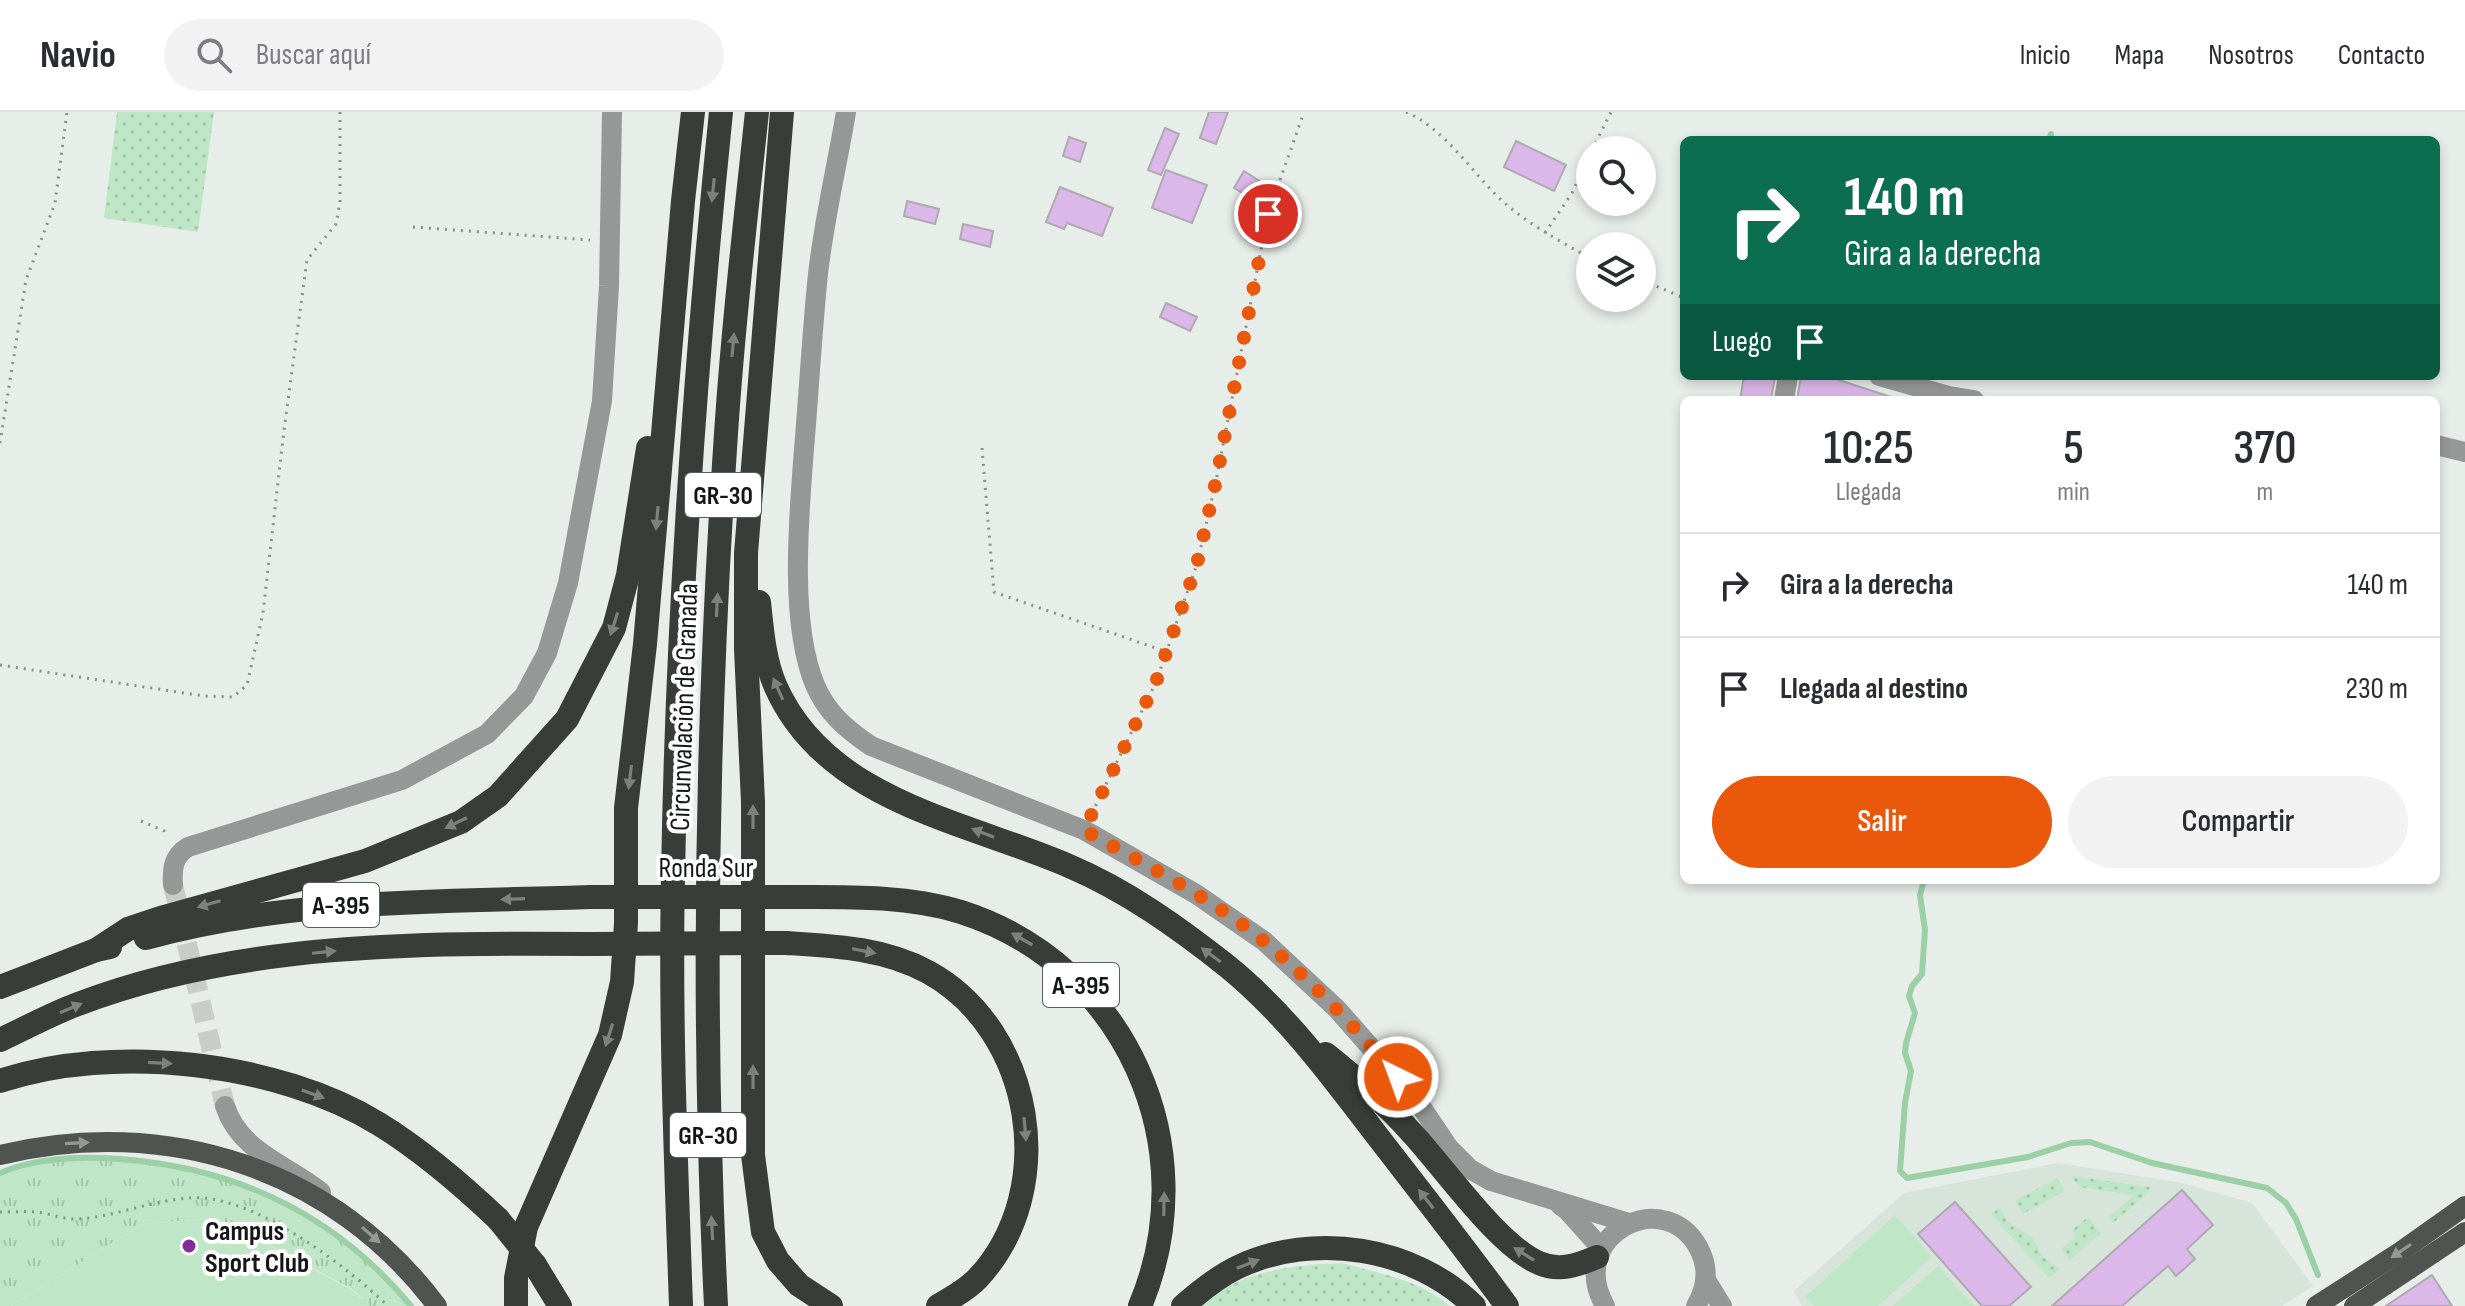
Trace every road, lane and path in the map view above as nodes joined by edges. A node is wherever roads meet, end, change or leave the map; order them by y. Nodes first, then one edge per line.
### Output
1 (67, 112) edge
2 (340, 112) edge
3 (612, 112) edge
4 (693, 112) edge
5 (721, 112) edge
6 (757, 112) edge
7 (782, 112) edge
8 (846, 112) edge
9 (1304, 112) edge
10 (1406, 112) edge
11 (1611, 112) edge
12 (1599, 136) edge
13 (1576, 184) edge
14 (413, 227) dead end
15 (1545, 233) junction
16 (610, 241) junction
17 (1576, 250) edge
18 (1656, 286) edge
19 (1680, 296) edge
20 (1884, 380) edge
21 (667, 385) junction
22 (1901, 392) edge
23 (1938, 396) edge
24 (0, 443) edge
25 (2440, 446) edge
26 (982, 448) dead end
27 (2465, 452) edge
28 (751, 474) junction
29 (1167, 652) junction
30 (0, 665) edge
31 (141, 821) dead end
32 (1084, 830) junction
33 (179, 853) junction
34 (173, 885) tunnel mouth
35 (96, 950) junction
36 (0, 987) edge
37 (1303, 1039) junction
38 (0, 1040) edge
39 (0, 1081) edge
40 (225, 1106) tunnel mouth
41 (0, 1155) edge
42 (1546, 1196) junction
43 (334, 1206) junction
44 (2465, 1206) edge
45 (0, 1212) edge
46 (1629, 1223) junction
47 (2465, 1232) edge
48 (1599, 1253) junction
49 (1706, 1280) junction
50 (2365, 1303) edge
51 (388, 1306) edge
52 (437, 1306) edge
53 (516, 1306) edge
54 (560, 1306) edge
55 (681, 1306) edge
56 (716, 1306) edge
57 (831, 1306) edge
58 (938, 1306) edge
59 (1140, 1306) edge
60 (1183, 1306) edge
61 (1474, 1306) edge
62 (1507, 1306) edge
63 (1605, 1306) edge
64 (1696, 1306) edge
65 (1722, 1306) edge
66 (2316, 1306) edge

1 - 24 path
2 - 30 path
3 - 16 street
4 - 21 highway
5 -> 55 highway, Circunvalación de Granada / GR-30
56 -> 6 highway, Circunvalación de Granada / GR-30
7 - 28 highway
8 - 32 street
9 - 29 path
10 - 15 path
11 - 12 path
13 - 15 path
14 - 16 path
15 - 17 path
16 - 33 street
18 - 19 path
20 - 22 street
21 -> 35 highway
21 -> 53 highway
22 - 23 street
25 - 27 street
26 - 29 path
37 -> 28 highway
57 -> 28 highway
29 - 32 path
31 - 33 path
32 - 42 street
33 - 34 street
35 - 36 highway, Ronda Sur / A-395
59 -> 35 highway, Ronda Sur / A-395, bridge
48 -> 37 highway
62 -> 37 highway
38 -> 58 highway, bridge
39 -> 54 highway, bridge
40 - 43 street
41 -> 43 main road
42 - 46 street
42 - 48 street
43 -> 52 main road
44 -> 66 main road
45 - 51 path
46 - 48 street
46 - 49 street
47 - 50 main road
48 - 63 street
49 - 64 street
49 - 65 street
60 -> 61 highway

